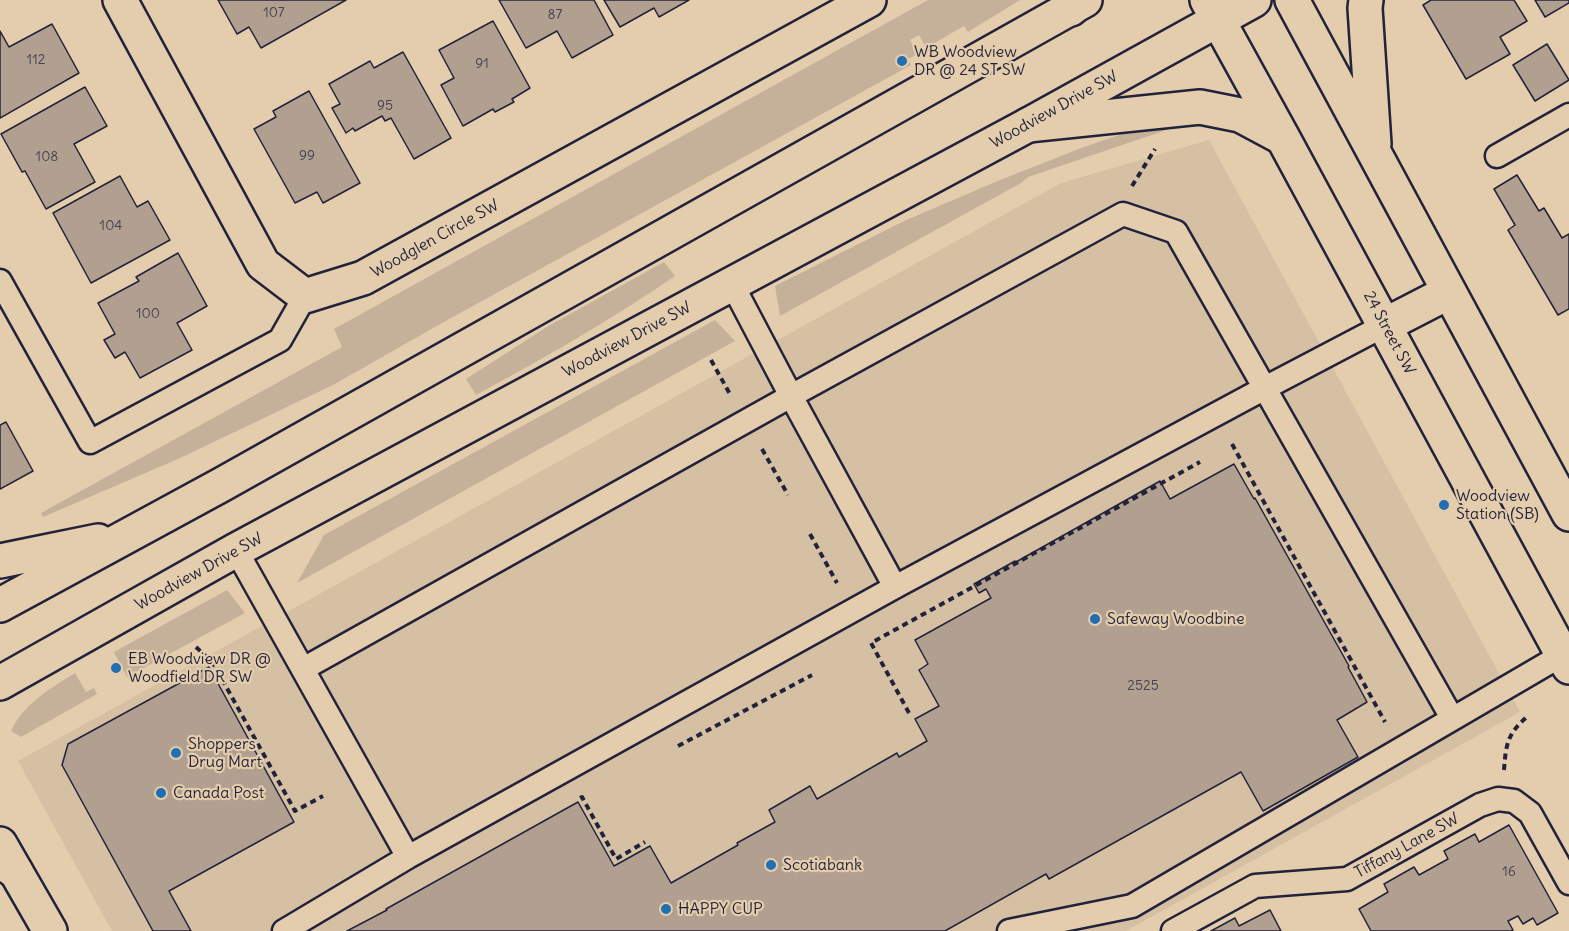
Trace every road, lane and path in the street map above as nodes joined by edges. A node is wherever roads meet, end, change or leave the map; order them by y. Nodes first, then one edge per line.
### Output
1 (120, 0) edge
2 (869, 0) edge
3 (1254, 0) edge
4 (1292, 0) edge
5 (1366, 0) edge
6 (1077, 3) edge
7 (1212, 10) edge
8 (1569, 115) edge
9 (1028, 125) junction
10 (1283, 138) junction
11 (1160, 141) dead end
12 (1374, 155) junction
13 (1497, 156) dead end
14 (1126, 195) dead end
15 (0, 281) edge
16 (732, 284) junction
17 (1449, 292) junction
18 (306, 296) junction
19 (1385, 325) junction
20 (711, 360) dead end
21 (1265, 388) junction
22 (791, 396) junction
23 (735, 402) dead end
24 (757, 440) dead end
25 (1232, 444) dead end
26 (1201, 461) dead end
27 (221, 485) junction
28 (788, 495) dead end
29 (1569, 514) edge
30 (810, 534) dead end
31 (236, 550) junction
32 (0, 561) edge
33 (895, 587) junction
34 (840, 590) dead end
35 (0, 605) edge
36 (196, 647) dead end
37 (1566, 661) edge
38 (303, 669) junction
39 (812, 675) dead end
40 (0, 683) edge
41 (909, 713) dead end
42 (1528, 716) dead end
43 (1452, 718) junction
44 (1388, 727) dead end
45 (675, 748) dead end
46 (1504, 767) dead end
47 (323, 796) dead end
48 (572, 802) dead end
49 (645, 842) dead end
50 (0, 844) edge
51 (408, 857) junction
52 (8, 867) edge
53 (1569, 883) edge
54 (50, 931) edge
55 (284, 931) edge
56 (1009, 931) edge
57 (1173, 931) edge

1 - 18 street
2 - 18 street, Woodglen Circle SW
3 - 7 street, Woodview Drive SW
4 - 12 street
5 - 12 street
6 - 27 street
7 - 9 street, Woodview Drive SW
7 - 10 street, 24 Street SW
8 - 13 lane
9 - 10 street
9 - 16 street, Woodview Drive SW
10 - 19 street, 24 Street SW
11 - 14 path
12 - 17 street
15 - 18 lane
16 - 22 lane
16 - 31 street, Woodview Drive SW
17 - 19 street
17 - 29 street
19 - 21 lane
19 - 37 street, 24 Street SW
20 - 23 path
21 - 22 lane
21 - 33 lane
21 - 43 lane
22 - 33 lane
22 - 38 lane
24 - 28 path
25 - 44 path
26 - 41 path
27 - 32 street
27 - 35 street
30 - 34 path
31 - 38 lane
31 - 40 street, Woodview Drive SW
33 - 51 lane
36 - 47 path
37 - 43 lane
38 - 51 lane
39 - 45 path
42 - 46 path
43 - 56 lane
48 - 49 path
50 - 52 street
51 - 55 lane
52 - 54 street
53 - 57 lane, Tiffany Lane SW

